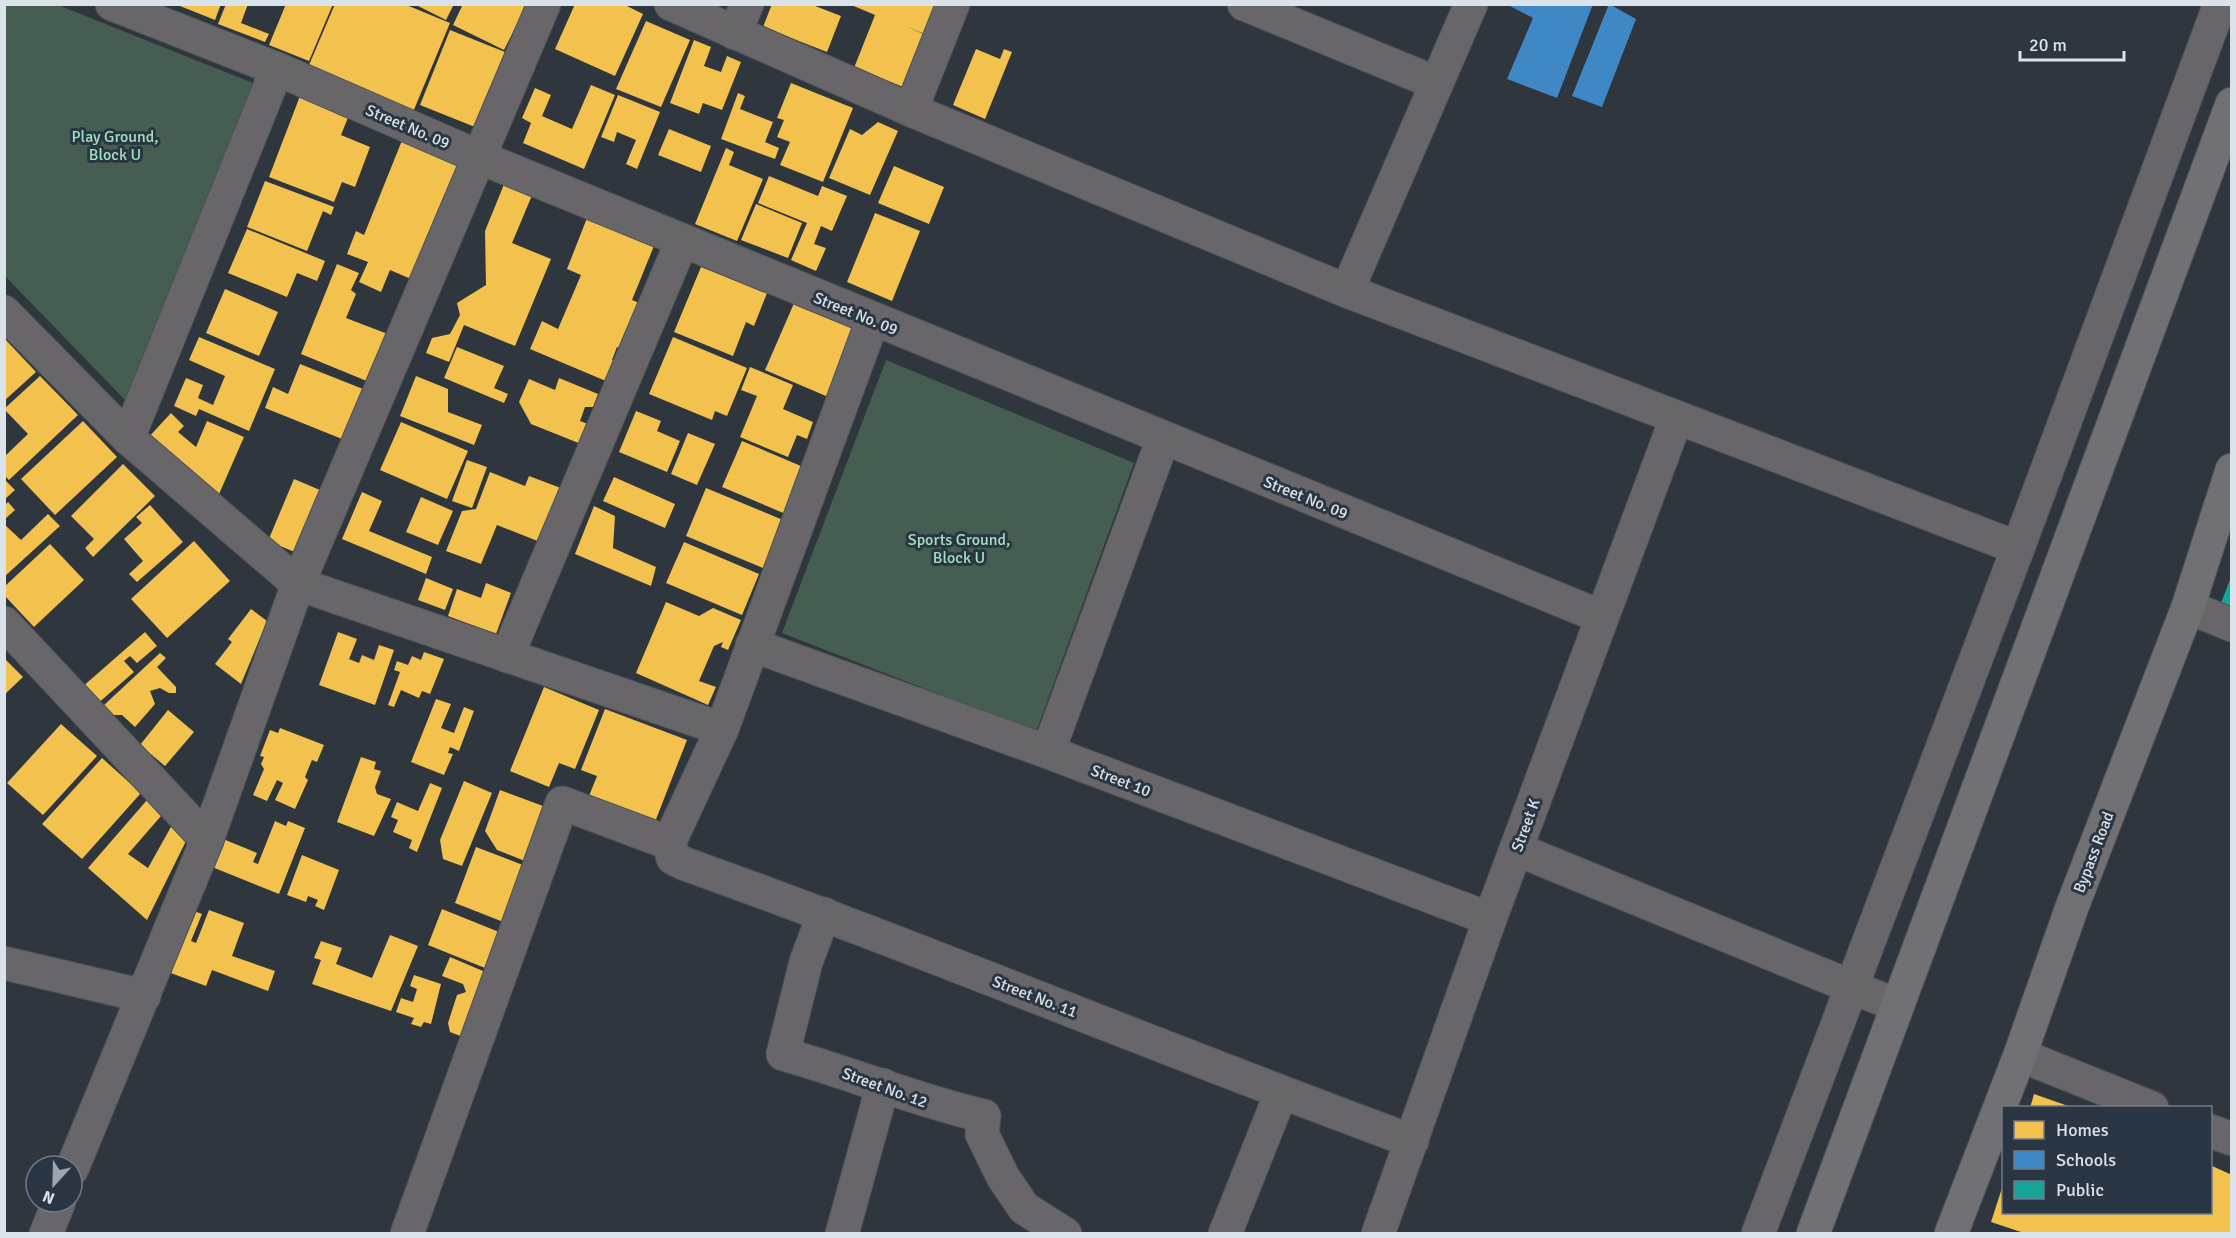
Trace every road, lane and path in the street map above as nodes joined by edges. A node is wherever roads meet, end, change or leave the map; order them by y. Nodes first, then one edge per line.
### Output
1 (112, 4) edge
2 (544, 4) edge
3 (671, 4) edge
4 (953, 4) edge
5 (1244, 4) edge
6 (1471, 4) edge
7 (2220, 4) edge
8 (741, 19) edge
9 (277, 69) junction
10 (1436, 83) junction
11 (2232, 104) edge
12 (911, 110) junction
13 (479, 157) junction
14 (682, 241) junction
15 (1347, 291) junction
16 (4, 312) edge
17 (873, 320) junction
18 (1676, 419) junction
19 (128, 438) junction
20 (1163, 439) junction
21 (2232, 470) edge
22 (2018, 548) junction
23 (298, 584) junction
24 (2188, 607) junction
25 (1602, 617) junction
26 (4, 623) edge
27 (2232, 624) edge
28 (752, 645) junction
29 (507, 656) junction
30 (722, 729) junction
31 (1048, 752) junction
32 (207, 840) junction
33 (669, 843) junction
34 (1516, 849) junction
35 (824, 914) junction
36 (1490, 919) junction
37 (4, 963) edge
38 (1852, 989) junction
39 (144, 996) junction
40 (1896, 1005) junction
41 (2020, 1055) junction
42 (883, 1085) junction
43 (1281, 1093) junction
44 (2149, 1106) edge
45 (2212, 1131) edge
46 (2232, 1139) edge
47 (1412, 1141) junction
48 (79, 1154) edge
49 (54, 1214) edge
50 (46, 1233) edge
51 (407, 1233) edge
52 (842, 1233) edge
53 (1065, 1233) edge
54 (1225, 1233) edge
55 (1378, 1233) edge
56 (1758, 1233) edge
57 (1813, 1233) edge
58 (1951, 1233) edge

1 - 9 street, Street No. 09
2 - 13 street
3 - 8 street
4 - 12 street
5 - 10 street
6 - 10 street
7 - 22 street
8 - 12 street
9 - 13 street, Street No. 09
9 - 19 street
10 - 15 street
11 - 40 main road
12 - 15 street
13 - 14 street, Street No. 09
13 - 23 street
14 - 17 street, Street No. 09
14 - 29 street
15 - 18 street
16 - 19 street
17 - 20 street, Street No. 09
17 - 28 street
18 - 22 street
18 - 25 street, Street K
19 - 23 street
20 - 25 street, Street No. 09
20 - 31 street
21 - 24 main road, Bypass Road
22 - 38 street
23 - 29 street
23 - 32 street
24 - 27 street
24 - 41 main road, Bypass Road
25 - 34 street, Street K
26 - 32 street
28 - 30 street
28 - 31 street, Street 10
29 - 30 street
30 - 33 street
31 - 36 street, Street 10
32 - 39 street
33 - 35 street, Street No. 11
33 - 51 street
34 - 36 street, Street K
34 - 38 street
35 - 42 street, Street No. 12
35 - 43 street, Street No. 11
36 - 47 street, Street K
37 - 39 street
38 - 40 street
38 - 56 street
39 - 48 street
40 - 57 main road
41 - 44 street
41 - 58 main road, Bypass Road
42 - 52 street
42 - 53 street, Street No. 12
43 - 47 street, Street No. 11
43 - 54 street
45 - 46 street
47 - 55 street, Street K
49 - 50 street

